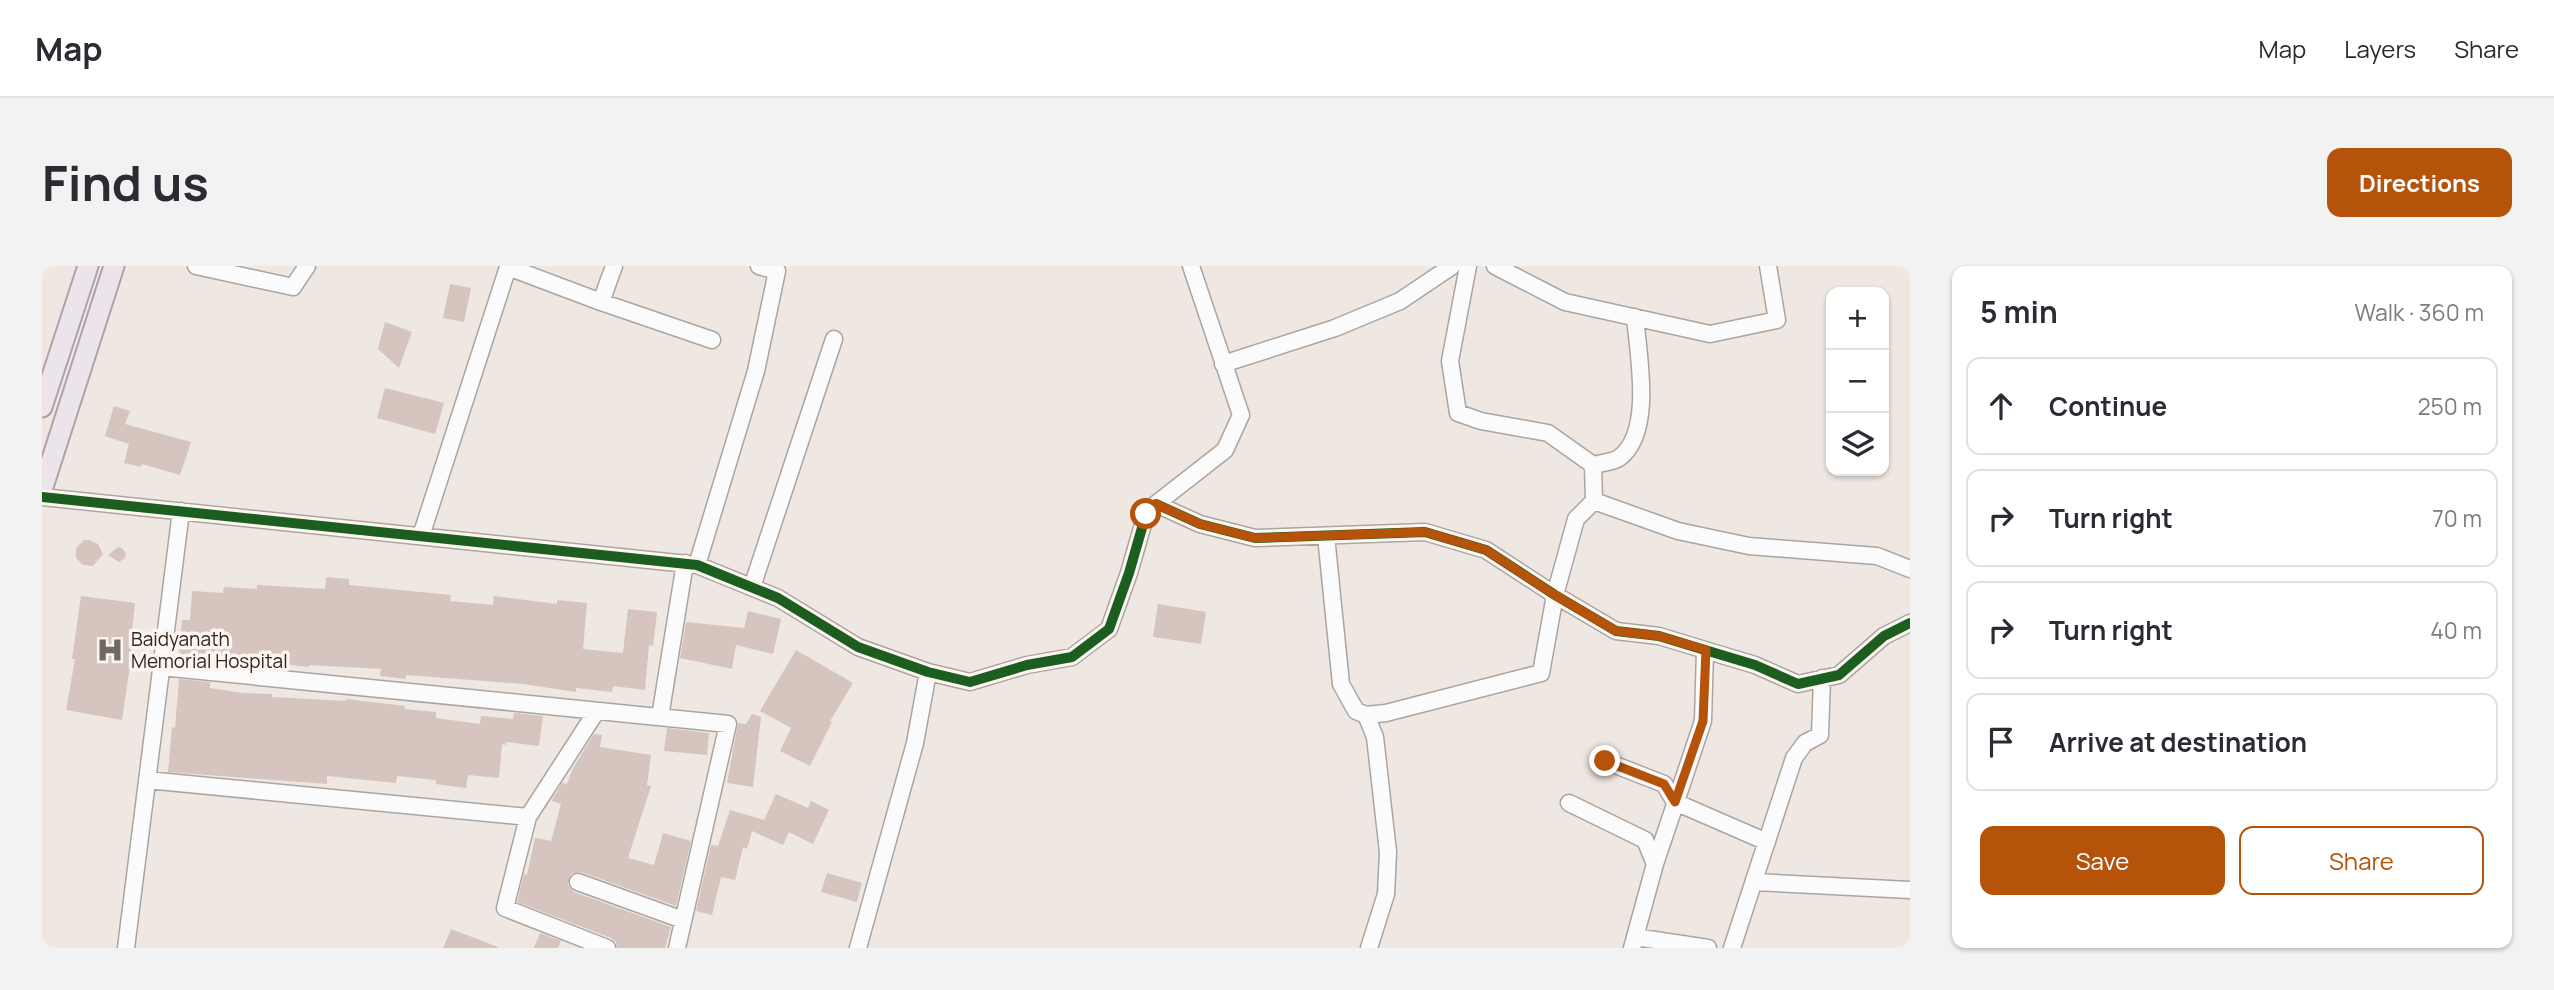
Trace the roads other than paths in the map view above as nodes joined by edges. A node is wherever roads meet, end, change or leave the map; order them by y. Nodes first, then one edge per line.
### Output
1 (88, 266) edge
2 (114, 266) edge
3 (196, 266) edge
4 (307, 266) edge
5 (614, 266) edge
6 (758, 266) edge
7 (1191, 266) edge
8 (1452, 266) edge
9 (1468, 266) edge
10 (1496, 266) edge
11 (1768, 266) edge
12 (601, 302) junction
13 (1635, 317) junction
14 (834, 339) dead end
15 (712, 340) dead end
16 (64, 343) junction
17 (87, 349) junction
18 (1223, 363) junction
19 (42, 407) edge
20 (1593, 465) junction
21 (42, 490) edge
22 (42, 497) edge
23 (1594, 501) junction
24 (1156, 504) junction
25 (181, 511) junction
26 (421, 536) junction
27 (1326, 536) junction
28 (691, 564) junction
29 (1910, 569) edge
30 (752, 587) junction
31 (1555, 595) junction
32 (1910, 623) edge
33 (1706, 650) junction
34 (161, 667) junction
35 (928, 672) junction
36 (1822, 678) junction
37 (596, 712) junction
38 (1366, 715) junction
39 (660, 717) junction
40 (1605, 761) dead end
41 (147, 780) junction
42 (1675, 802) junction
43 (1569, 803) dead end
44 (528, 817) junction
45 (1767, 842) junction
46 (1655, 864) junction
47 (578, 882) dead end
48 (1754, 882) junction
49 (1910, 890) edge
50 (684, 920) junction
51 (1634, 942) edge
52 (126, 948) edge
53 (607, 948) edge
54 (677, 948) edge
55 (858, 948) edge
56 (1368, 948) edge
57 (1709, 948) edge
58 (1732, 948) edge

1 - 16 main road
2 - 17 main road
3 - 4 street
5 - 12 street
6 - 28 street
7 - 18 street
8 - 18 street
9 - 20 street
10 - 13 street
11 - 13 street
12 - 15 street
12 - 26 street
13 - 20 street
14 - 30 street
16 - 17 main road
16 - 19 main road
17 - 21 main road
18 - 24 street
20 - 23 street
22 - 25 street
23 - 29 street
23 - 31 street
24 - 27 street
24 - 35 street
25 - 26 street
25 - 34 street
26 - 28 street
27 - 31 street
27 - 38 street
28 - 30 street
28 - 39 street
30 - 35 street
31 - 33 street
31 - 38 street
32 - 36 street
33 - 36 street
33 - 42 street
34 - 37 street
34 - 41 street
35 - 55 street
36 - 45 street
37 - 39 street
37 - 44 street
38 - 56 street
39 - 50 street
40 - 42 street
41 - 44 street
41 - 52 street
42 - 45 street
42 - 46 street
43 - 46 street
44 - 53 street
45 - 48 street
46 - 51 street
47 - 50 street
48 - 49 street
48 - 58 street
50 - 54 street
51 - 57 street

